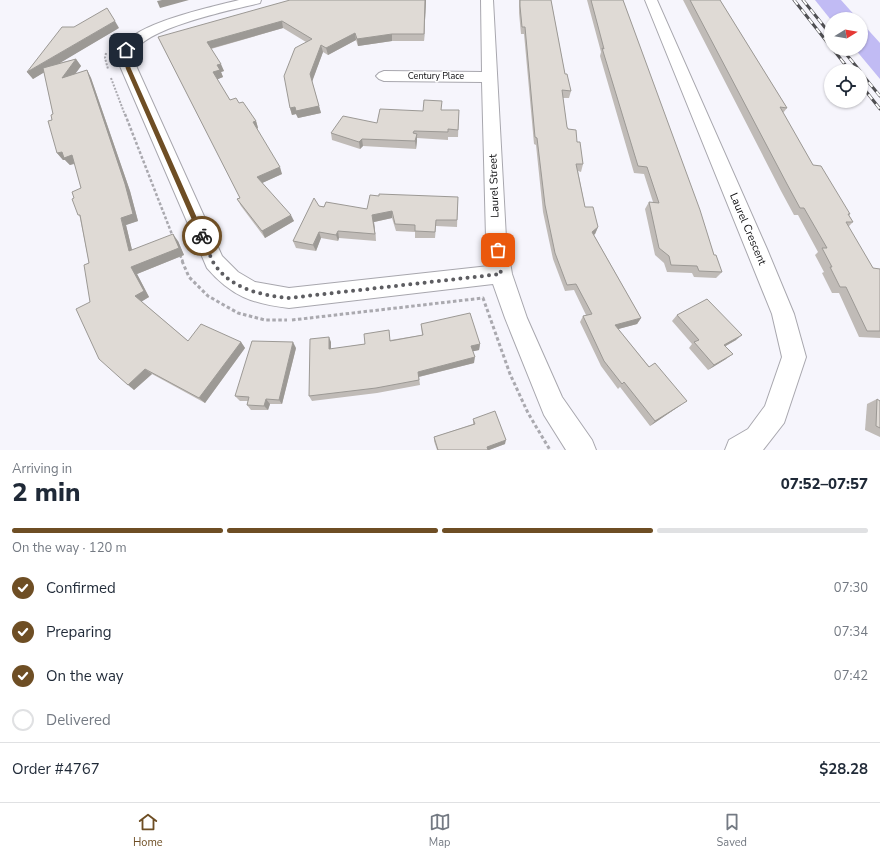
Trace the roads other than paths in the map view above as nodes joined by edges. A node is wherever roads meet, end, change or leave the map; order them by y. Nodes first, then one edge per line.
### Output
1 (255, 0) edge
2 (487, 0) edge
3 (650, 0) edge
4 (384, 76) dead end
5 (489, 77) junction
6 (501, 274) junction
7 (582, 450) edge
8 (739, 450) edge

1 - 6 street
2 - 5 street, Laurel Street
3 - 8 street, Laurel Crescent
4 - 5 street, Century Place
5 - 6 street, Laurel Street
6 - 7 street, Laurel Street

